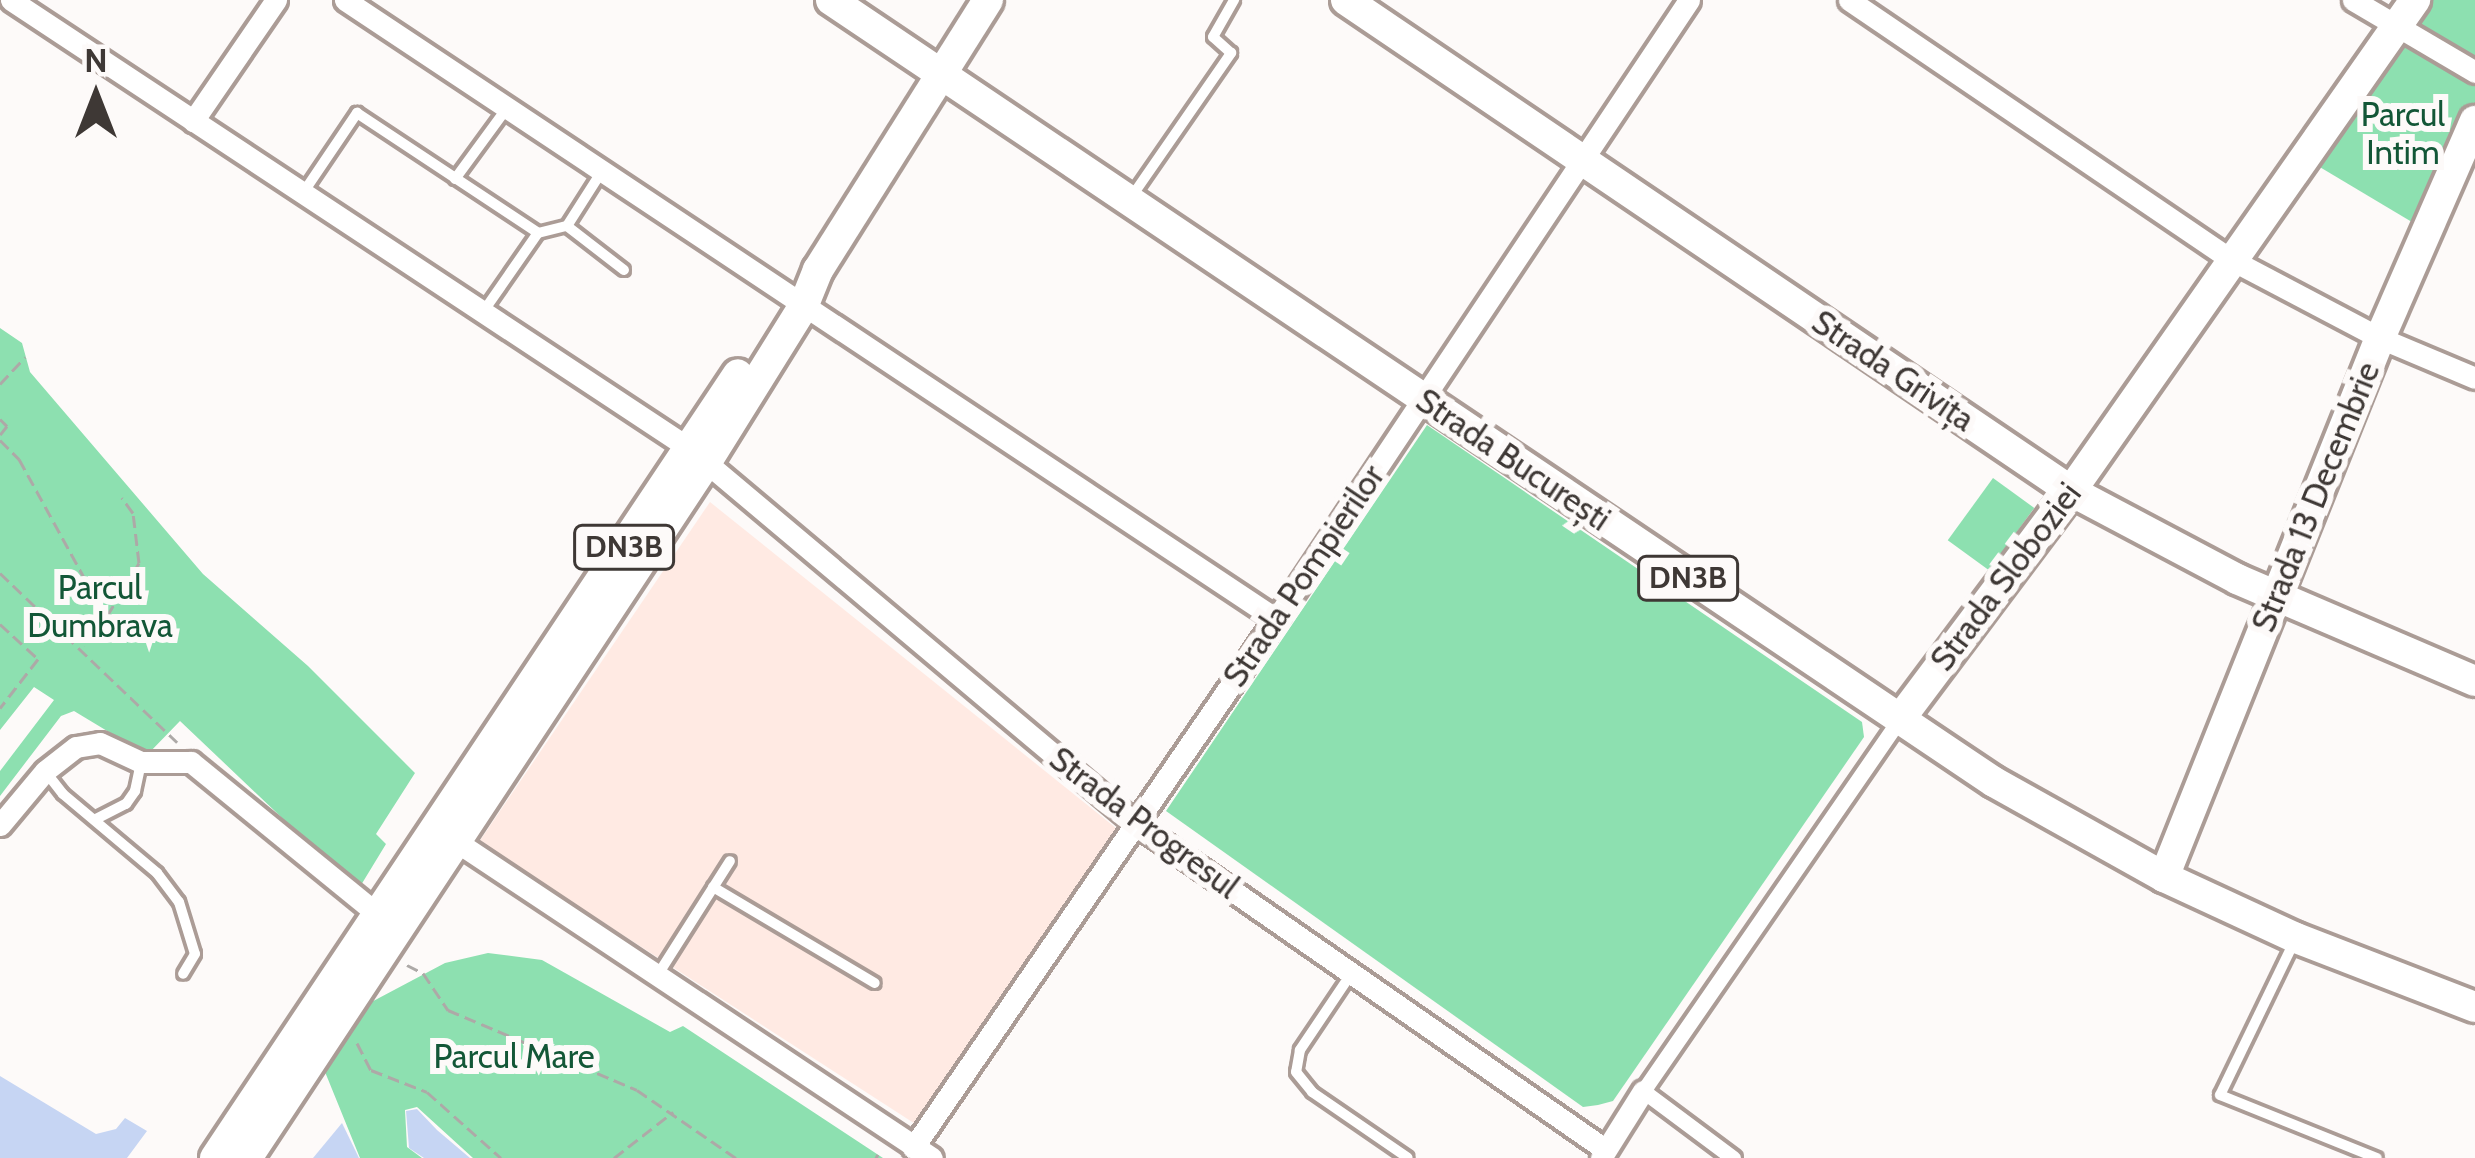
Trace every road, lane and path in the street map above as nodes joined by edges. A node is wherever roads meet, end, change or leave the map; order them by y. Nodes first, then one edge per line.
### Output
1 (276, 0) edge
2 (345, 0) edge
3 (831, 0) edge
4 (988, 0) edge
5 (1234, 0) edge
6 (1346, 0) edge
7 (1688, 0) edge
8 (1849, 0) edge
9 (2353, 0) edge
10 (2415, 0) edge
11 (23, 3) edge
12 (2395, 29) junction
13 (2475, 72) edge
14 (941, 76) junction
15 (507, 108) junction
16 (193, 121) junction
17 (2475, 121) edge
18 (1581, 162) junction
19 (602, 171) junction
20 (455, 179) junction
21 (303, 193) junction
22 (1128, 202) junction
23 (567, 226) junction
24 (538, 233) junction
25 (2233, 260) junction
26 (624, 270) dead end
27 (796, 303) junction
28 (484, 312) junction
29 (2380, 338) junction
30 (26, 357) dead end
31 (2475, 378) edge
32 (0, 384) edge
33 (1424, 401) junction
34 (0, 419) edge
35 (0, 437) edge
36 (698, 456) junction
37 (2071, 491) junction
38 (122, 498) dead end
39 (0, 573) edge
40 (2275, 596) junction
41 (106, 617) junction
42 (1276, 619) junction
43 (0, 624) edge
44 (80, 648) junction
45 (2475, 681) edge
46 (0, 708) edge
47 (1900, 719) junction
48 (141, 762) junction
49 (206, 770) junction
50 (45, 771) junction
51 (96, 819) junction
52 (1135, 823) junction
53 (0, 825) edge
54 (448, 836) junction
55 (730, 861) dead end
56 (2164, 877) junction
57 (713, 887) junction
58 (387, 932) junction
59 (2296, 938) junction
60 (183, 974) dead end
61 (1351, 974) junction
62 (657, 976) junction
63 (875, 983) dead end
64 (2475, 1006) edge
65 (343, 1013) junction
66 (1643, 1091) junction
67 (673, 1112) junction
68 (922, 1153) edge
69 (1604, 1154) edge
70 (215, 1158) edge
71 (247, 1158) edge
72 (501, 1158) edge
73 (614, 1158) edge
74 (736, 1158) edge
75 (1408, 1158) edge
76 (1732, 1158) edge
77 (2377, 1158) edge

1 - 16 street
2 - 15 street
3 - 14 main road, Strada București
4 - 14 main road, DN3B
5 - 22 lane
6 - 18 main road, Strada Grivița
7 - 18 street, Strada Pompierilor
8 - 25 street
9 - 12 street
10 - 12 main road, Strada Sloboziei
11 - 16 street, Strada Progresul
12 - 13 street
12 - 25 main road, Strada Sloboziei
14 - 22 main road, Strada București / DN3B
14 - 27 main road, DN3B
15 - 19 street
15 - 20 lane
16 - 21 street, Strada Progresul
17 - 29 main road, Strada 13 Decembrie
18 - 33 street, Strada Pompierilor
18 - 37 main road, Strada Grivița
19 - 23 lane
19 - 27 street
20 - 21 lane
20 - 24 lane
21 - 28 street, Strada Progresul
22 - 33 main road, Strada București / DN3B
23 - 24 lane
23 - 26 lane
24 - 28 lane
25 - 29 street
25 - 37 main road, Strada Sloboziei
27 - 36 main road, DN3B
27 - 42 street
28 - 36 street, Strada Progresul
29 - 31 street
29 - 40 main road, Strada 13 Decembrie
30 - 32 path
33 - 42 street, Strada Pompierilor
33 - 47 main road, Strada București / DN3B
34 - 35 path
35 - 41 path
36 - 52 street, Strada Progresul
36 - 54 main road, DN3B
37 - 40 main road, Strada Grivița
37 - 47 main road, Strada Sloboziei
38 - 41 path
39 - 44 path
40 - 45 main road, Strada Grivița
40 - 56 main road, Strada 13 Decembrie
41 - 44 path
42 - 52 street, Strada Pompierilor
43 - 46 path
44 - 49 path
47 - 56 main road, Strada București / DN3B
47 - 66 street, Strada Sloboziei
48 - 49 street
48 - 50 street
48 - 51 lane
49 - 58 street
50 - 51 lane
50 - 53 street
51 - 60 lane
52 - 61 street, Strada Progresul
52 - 68 street, Strada Pompierilor
54 - 58 main road, DN3B
54 - 62 street
55 - 57 lane
56 - 59 main road, Strada București / DN3B
57 - 62 lane
57 - 63 lane
58 - 65 main road, DN3B
58 - 67 path
58 - 70 main road, DN3B
59 - 64 main road, Strada București / DN3B
59 - 77 lane
61 - 69 street, Strada Progresul
61 - 75 lane
62 - 68 street
65 - 71 main road, DN3B
65 - 72 path
66 - 69 street, Strada Sloboziei
66 - 76 street
67 - 73 path
67 - 74 path

